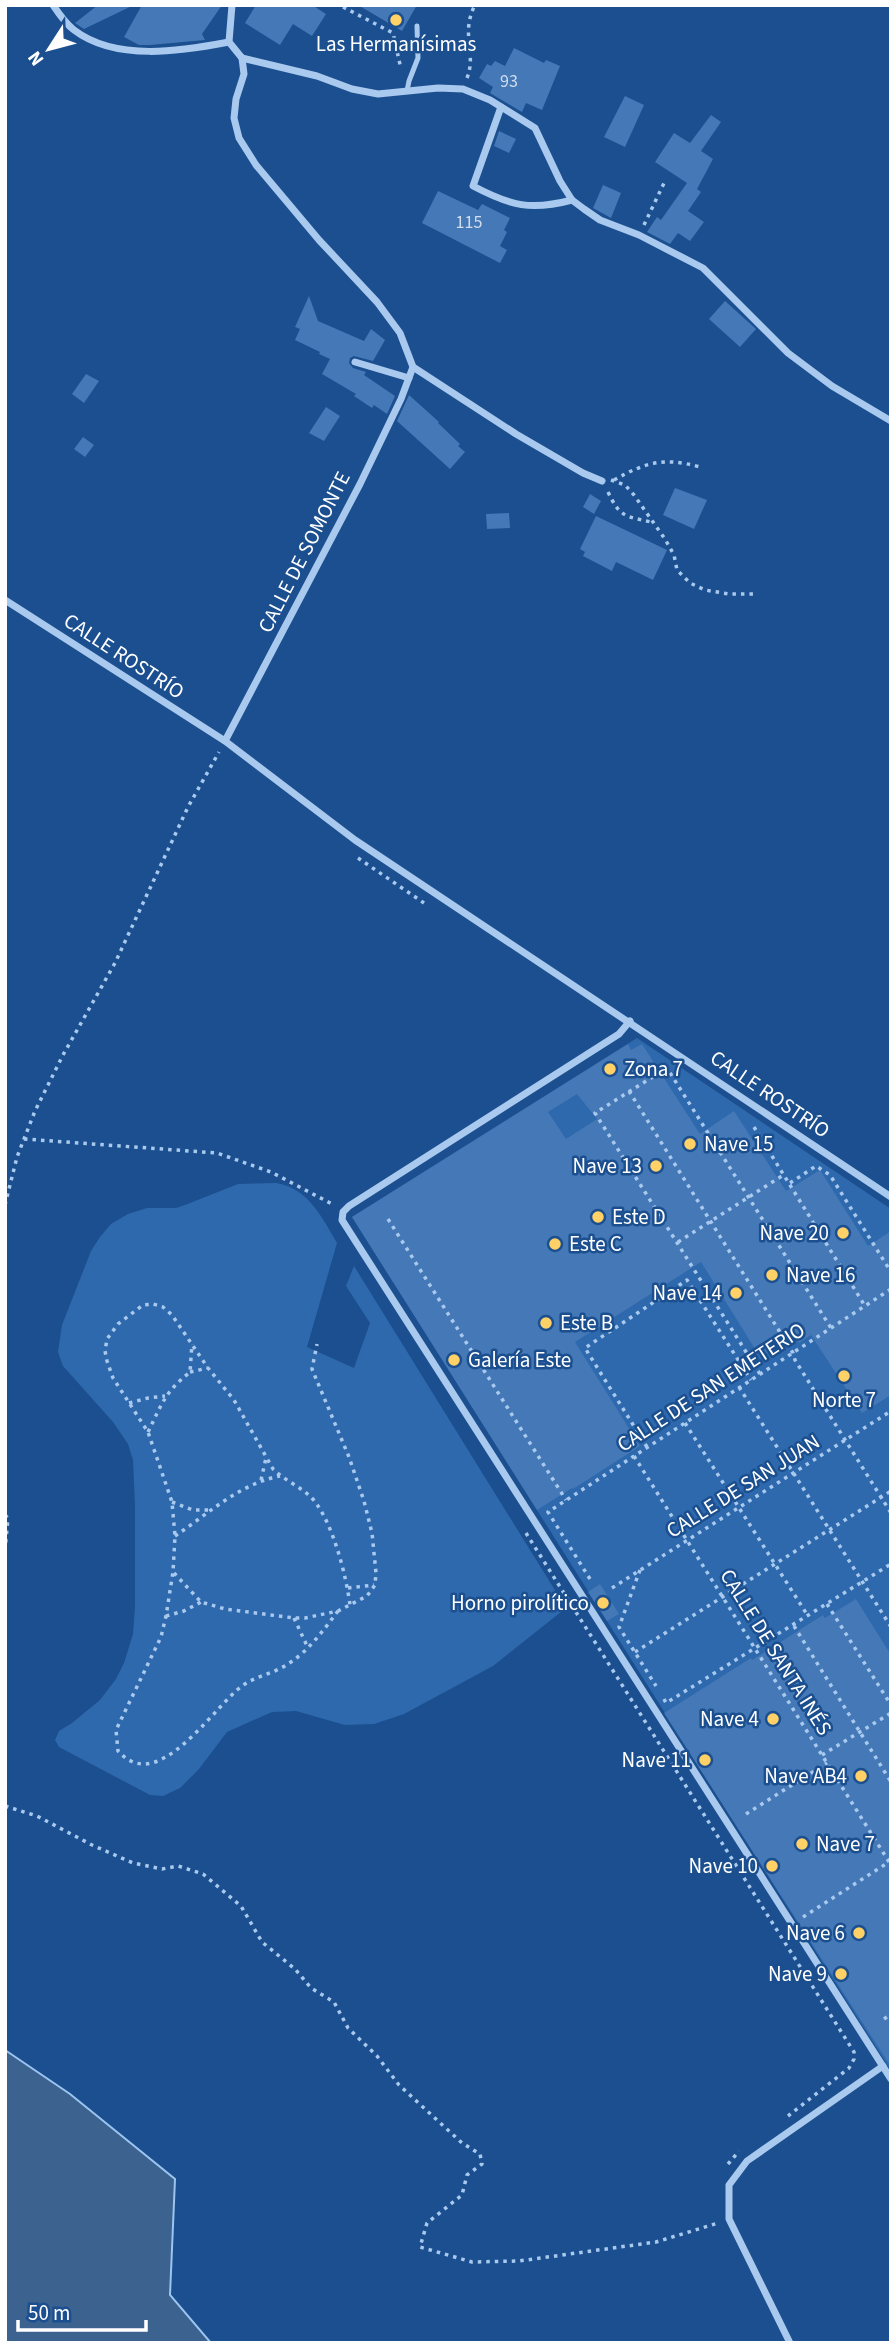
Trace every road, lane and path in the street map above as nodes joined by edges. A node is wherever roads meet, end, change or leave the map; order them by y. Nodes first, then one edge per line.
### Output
1 (53, 5) edge
2 (232, 5) edge
3 (475, 5) edge
4 (343, 7) edge
5 (417, 26) dead end
6 (229, 42) junction
7 (242, 58) junction
8 (463, 89) junction
9 (404, 92) junction
10 (501, 107) junction
11 (664, 183) dead end
12 (572, 200) junction
13 (639, 235) junction
14 (355, 362) dead end
15 (413, 367) junction
16 (409, 378) junction
17 (891, 421) edge
18 (700, 467) dead end
19 (614, 480) junction
20 (602, 481) junction
21 (651, 522) junction
22 (753, 594) dead end
23 (5, 600) edge
24 (225, 741) junction
25 (230, 759) dead end
26 (357, 858) dead end
27 (434, 909) dead end
28 (630, 1021) junction
29 (628, 1091) junction
30 (754, 1127) dead end
31 (24, 1139) junction
32 (785, 1174) junction
33 (790, 1184) junction
34 (748, 1197) junction
35 (891, 1197) edge
36 (338, 1201) dead end
37 (5, 1205) edge
38 (332, 1205) junction
39 (331, 1214) dead end
40 (388, 1219) dead end
41 (710, 1221) junction
42 (678, 1242) junction
43 (891, 1272) edge
44 (891, 1289) edge
45 (865, 1306) junction
46 (831, 1328) junction
47 (192, 1344) junction
48 (317, 1344) dead end
49 (793, 1353) junction
50 (208, 1368) junction
51 (190, 1371) junction
52 (760, 1374) junction
53 (751, 1380) junction
54 (739, 1387) junction
55 (165, 1396) junction
56 (129, 1404) junction
57 (891, 1411) edge
58 (685, 1423) junction
59 (148, 1432) junction
60 (844, 1441) junction
61 (647, 1447) junction
62 (634, 1456) junction
63 (266, 1458) junction
64 (794, 1473) junction
65 (280, 1476) junction
66 (261, 1480) junction
67 (891, 1491) edge
68 (881, 1497) junction
69 (566, 1500) junction
70 (172, 1502) junction
71 (739, 1507) junction
72 (211, 1510) junction
73 (891, 1513) edge
74 (5, 1516) edge
75 (829, 1530) junction
76 (526, 1533) dead end
77 (175, 1536) junction
78 (686, 1540) junction
79 (5, 1551) edge
80 (775, 1563) junction
81 (891, 1564) edge
82 (640, 1570) junction
83 (173, 1572) junction
84 (590, 1579) dead end
85 (862, 1582) junction
86 (375, 1585) junction
87 (348, 1588) junction
88 (612, 1588) dead end
89 (722, 1597) junction
90 (201, 1602) junction
91 (827, 1604) junction
92 (351, 1605) junction
93 (338, 1611) junction
94 (166, 1616) junction
95 (808, 1616) junction
96 (294, 1618) junction
97 (793, 1625) junction
98 (891, 1627) edge
99 (308, 1648) junction
100 (755, 1649) junction
101 (635, 1653) junction
102 (891, 1705) edge
103 (891, 1713) edge
104 (860, 1732) junction
105 (822, 1755) junction
106 (827, 1763) junction
107 (891, 1782) edge
108 (5, 1806) edge
109 (746, 1814) dead end
110 (890, 1862) edge
111 (803, 1917) dead end
112 (891, 2014) edge
113 (884, 2019) dead end
114 (883, 2066) junction
115 (891, 2080) edge
116 (781, 2121) dead end
117 (742, 2149) dead end
118 (724, 2170) dead end
119 (724, 2234) dead end
120 (790, 2343) edge

1 - 6 street
2 - 6 street
3 - 8 path
4 - 9 path
5 - 9 lane
6 - 7 street
7 - 9 street
7 - 15 street
8 - 9 street
8 - 10 street
10 - 12 street
10 - 12 street
11 - 13 path
12 - 13 street
13 - 17 street
14 - 16 street
15 - 16 street, CALLE DE SOMONTE
15 - 20 street
16 - 24 street, CALLE DE SOMONTE
18 - 19 path
19 - 20 path
19 - 21 path
20 - 21 path
21 - 22 path
23 - 24 street, CALLE ROSTRÍO
24 - 28 street, CALLE ROSTRÍO
25 - 31 path
26 - 27 path
28 - 35 street, CALLE ROSTRÍO
28 - 114 street
29 - 34 path
29 - 41 path
29 - 42 path
30 - 32 path
31 - 37 path
31 - 38 path
32 - 33 path
32 - 34 path
33 - 43 path
33 - 45 path
34 - 41 path
34 - 46 path
36 - 38 path
38 - 39 path
40 - 69 path
41 - 42 path
41 - 49 path
42 - 52 path
44 - 45 path, CALLE DE SAN EMETERIO
45 - 46 path, CALLE DE SAN EMETERIO
46 - 49 path, CALLE DE SAN EMETERIO
47 - 50 path
47 - 51 path
47 - 56 path
48 - 86 path
49 - 52 path, CALLE DE SAN EMETERIO
49 - 60 path
50 - 51 path
50 - 63 path
51 - 55 path
52 - 53 path, CALLE DE SAN EMETERIO
53 - 54 path, CALLE DE SAN EMETERIO
53 - 61 path
54 - 58 path, CALLE DE SAN EMETERIO
54 - 64 path
55 - 56 path
55 - 59 path
56 - 59 path
57 - 60 path, CALLE DE SAN JUAN
58 - 61 path, CALLE DE SAN EMETERIO
58 - 71 path
59 - 70 path
60 - 64 path, CALLE DE SAN JUAN
60 - 68 path
61 - 62 path, CALLE DE SAN EMETERIO
62 - 69 path, CALLE DE SAN EMETERIO
62 - 78 path, CALLE DE SANTA INÉS
63 - 65 path
63 - 66 path
64 - 71 path, CALLE DE SAN JUAN
64 - 75 path
65 - 66 path
65 - 87 path
66 - 72 path
67 - 68 path
68 - 73 path
68 - 75 path
69 - 84 path, CALLE DE SAN EMETERIO
70 - 72 path
70 - 77 path
71 - 78 path, CALLE DE SAN JUAN
71 - 80 path
72 - 77 path
74 - 79 path
75 - 80 path
75 - 85 path
76 - 116 path
77 - 83 path
78 - 82 path, CALLE DE SAN JUAN
78 - 89 path, CALLE DE SANTA INÉS
80 - 89 path
80 - 95 path
81 - 85 path
82 - 88 path, CALLE DE SAN JUAN
82 - 101 path
83 - 90 path
83 - 94 path
85 - 91 path
85 - 98 path
86 - 87 path
86 - 92 path
87 - 92 path
89 - 100 path, CALLE DE SANTA INÉS
89 - 101 path
90 - 94 path
90 - 96 path
91 - 95 path
91 - 102 path
92 - 93 path
93 - 96 path
93 - 99 path
94 - 99 path
95 - 97 path
96 - 99 path
97 - 100 path
97 - 104 path
100 - 101 path
100 - 105 path, CALLE DE SANTA INÉS
103 - 104 path
104 - 105 path
104 - 107 path
105 - 106 path, CALLE DE SANTA INÉS
106 - 109 path
106 - 110 path, CALLE DE SANTA INÉS
108 - 119 path
110 - 111 path
112 - 113 path
114 - 115 street
114 - 120 street
117 - 118 path

